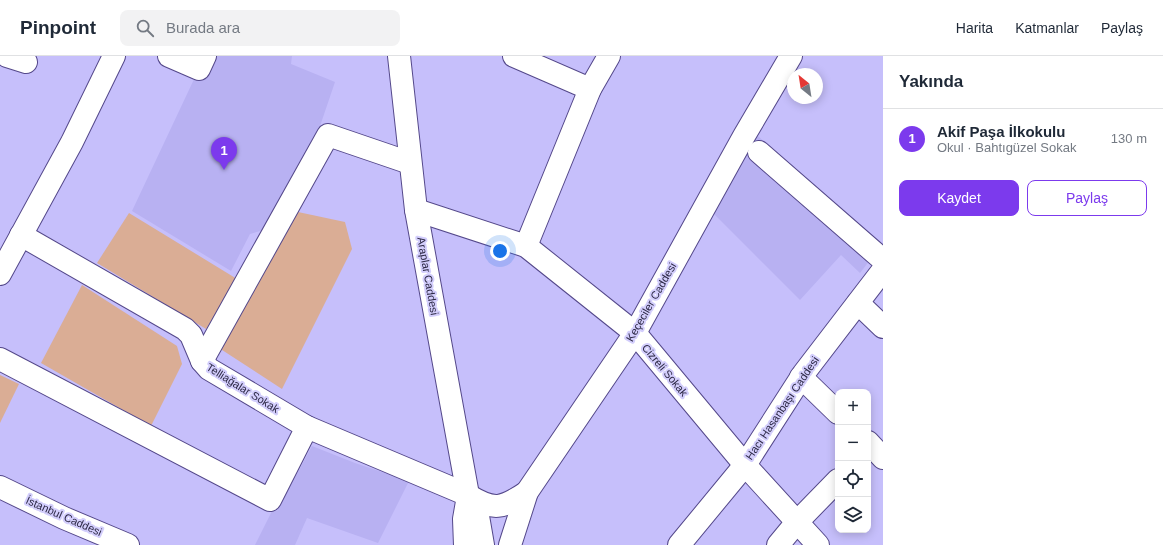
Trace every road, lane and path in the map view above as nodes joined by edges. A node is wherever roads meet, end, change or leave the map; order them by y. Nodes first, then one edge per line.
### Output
1 (114, 56) edge
2 (169, 56) edge
3 (205, 56) edge
4 (399, 56) edge
5 (514, 56) edge
6 (609, 56) edge
7 (791, 56) edge
8 (590, 89) junction
9 (759, 152) dead end
10 (410, 163) junction
11 (416, 210) junction
12 (21, 235) junction
13 (526, 246) junction
14 (883, 260) edge
15 (883, 270) edge
16 (0, 274) edge
17 (858, 303) junction
18 (883, 327) edge
19 (635, 333) junction
20 (0, 359) edge
21 (202, 362) junction
22 (801, 377) junction
23 (835, 410) edge
24 (307, 427) junction
25 (745, 465) junction
26 (835, 483) edge
27 (0, 487) edge
28 (527, 492) junction
29 (468, 495) junction
30 (797, 522) junction
31 (683, 544) edge
32 (128, 545) edge
33 (465, 545) edge
34 (483, 545) edge
35 (491, 545) edge
36 (510, 545) edge
37 (778, 545) edge
38 (818, 545) edge

1 - 12 street
2 - 3 street
4 - 10 street, Araplar Caddesi
5 - 8 street
6 - 8 street
7 - 19 street, Keçeciler Caddesi
8 - 13 street
9 - 14 street
10 - 11 street, Araplar Caddesi
10 - 21 street
11 - 13 street, Cizreli Sokak
11 - 29 street, Araplar Caddesi
12 - 16 street
12 - 21 street, Telliağalar Sokak
13 - 19 street, Cizreli Sokak
15 - 17 street, Hacı Hasanbaşı Caddesi
17 - 18 street
17 - 22 street, Hacı Hasanbaşı Caddesi
19 - 25 street, Cizreli Sokak
19 - 28 street, Keçeciler Caddesi
20 - 24 street
21 - 24 street, Telliağalar Sokak
22 - 23 street
22 - 25 street, Hacı Hasanbaşı Caddesi
24 - 29 street, Telliağalar Sokak
25 - 30 street, Cizreli Sokak
25 - 31 street, Hacı Hasanbaşı Caddesi
26 - 30 street
27 - 32 street, İstanbul Caddesi
28 - 29 street, Telliağalar Sokak
28 - 35 street
28 - 36 street, Keçeciler Caddesi
29 - 33 street, Araplar Caddesi
29 - 34 street, Araplar Caddesi
30 - 37 street
30 - 38 street, Cizreli Sokak

